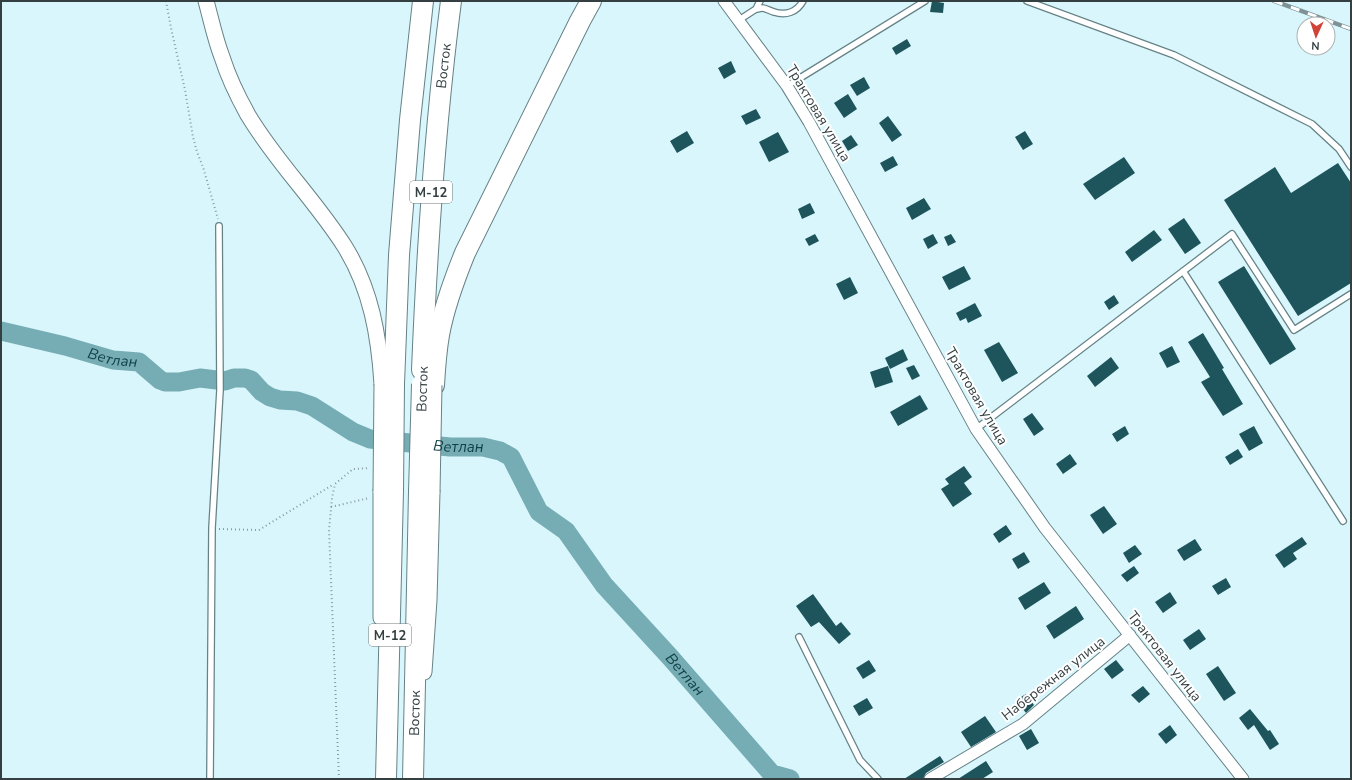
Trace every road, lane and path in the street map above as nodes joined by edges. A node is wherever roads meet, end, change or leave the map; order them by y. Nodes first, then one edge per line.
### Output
1 (166, 1) edge
2 (206, 1) edge
3 (423, 1) edge
4 (451, 1) edge
5 (591, 1) edge
6 (724, 1) edge
7 (760, 1) edge
8 (803, 1) edge
9 (926, 1) edge
10 (1027, 1) edge
11 (756, 9) junction
12 (739, 20) junction
13 (787, 86) junction
14 (1351, 167) edge
15 (220, 226) joint
16 (1183, 271) junction
17 (1351, 294) edge
18 (388, 384) junction
19 (428, 385) junction
20 (976, 429) junction
21 (376, 468) dead end
22 (335, 484) junction
23 (383, 493) junction
24 (331, 507) junction
25 (1343, 521) dead end
26 (212, 528) junction
27 (1130, 635) junction
28 (799, 636) dead end
29 (210, 779) edge
30 (339, 779) edge
31 (386, 779) edge
32 (414, 779) edge
33 (878, 779) edge
34 (930, 779) edge
35 (1243, 779) edge

1 - 15 path
2 - 18 main road
3 - 18 highway, Восток / М-12
4 - 19 highway, Восток / М-12
5 - 19 highway
6 - 12 street, Трактовая улица
7 - 11 lane
8 - 11 lane
9 - 13 lane
10 - 14 lane
11 - 12 lane
12 - 13 street, Трактовая улица
13 - 20 street, Трактовая улица
15 - 26 lane
16 - 17 lane
16 - 20 lane
16 - 25 lane
18 - 23 highway, Восток / М-12, bridge
19 - 32 highway, Восток / М-12, bridge
20 - 27 street, Трактовая улица
21 - 22 path
22 - 24 path
22 - 26 path
23 - 24 path
23 - 31 highway, Восток / М-12
24 - 30 path
26 - 29 lane
27 - 34 street, Набережная улица
27 - 35 street, Трактовая улица
28 - 33 lane

